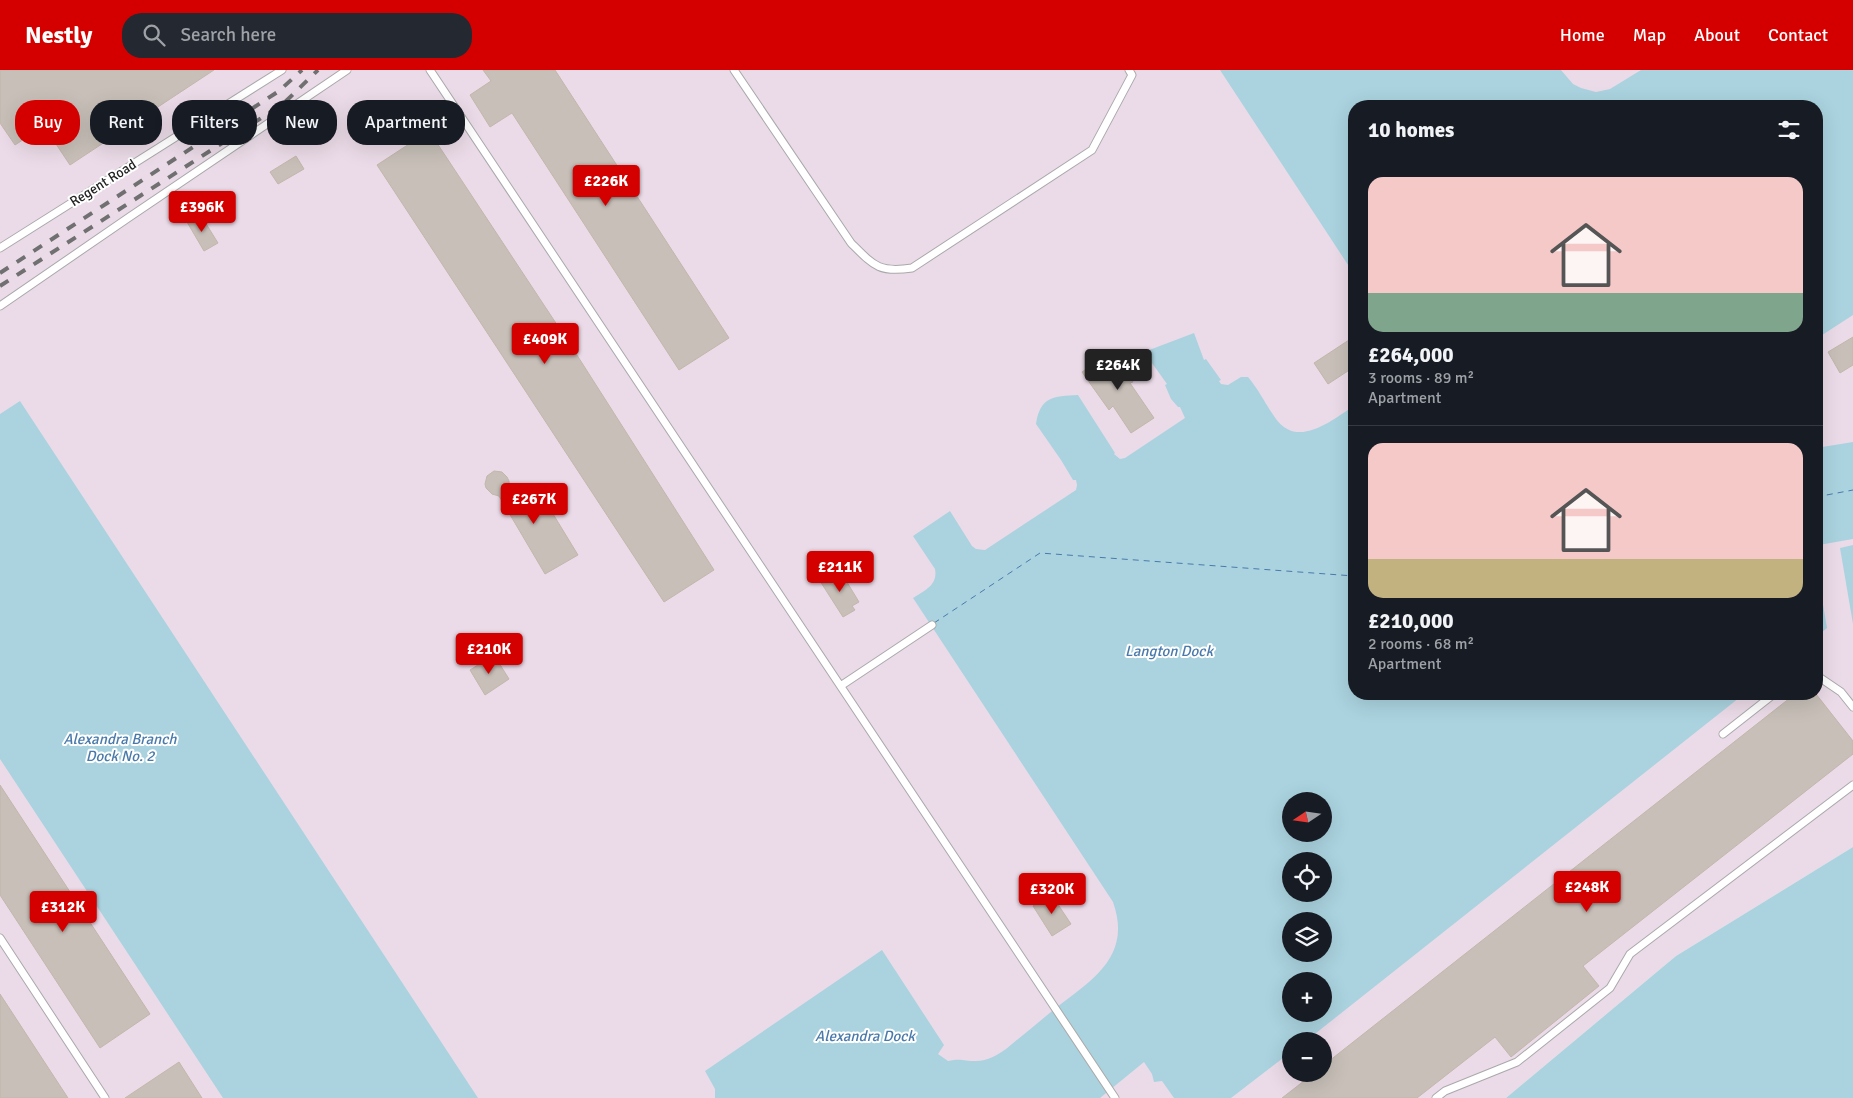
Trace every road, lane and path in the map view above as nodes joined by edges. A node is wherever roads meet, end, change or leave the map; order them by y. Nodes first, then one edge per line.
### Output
1 (282, 70) edge
2 (347, 70) edge
3 (430, 70) edge
4 (734, 70) edge
5 (1128, 70) edge
6 (0, 248) edge
7 (0, 306) edge
8 (932, 625) dead end
9 (1823, 680) edge
10 (842, 686) junction
11 (1766, 700) edge
12 (1853, 707) edge
13 (1722, 734) dead end
14 (1853, 785) edge
15 (0, 938) edge
16 (105, 1098) edge
17 (1115, 1098) edge
18 (1436, 1098) edge

1 - 6 lane, Regent Road
2 - 7 lane
3 - 10 lane
4 - 5 lane
8 - 10 lane
9 - 12 lane
10 - 17 lane
11 - 13 lane
14 - 18 lane
15 - 16 lane

